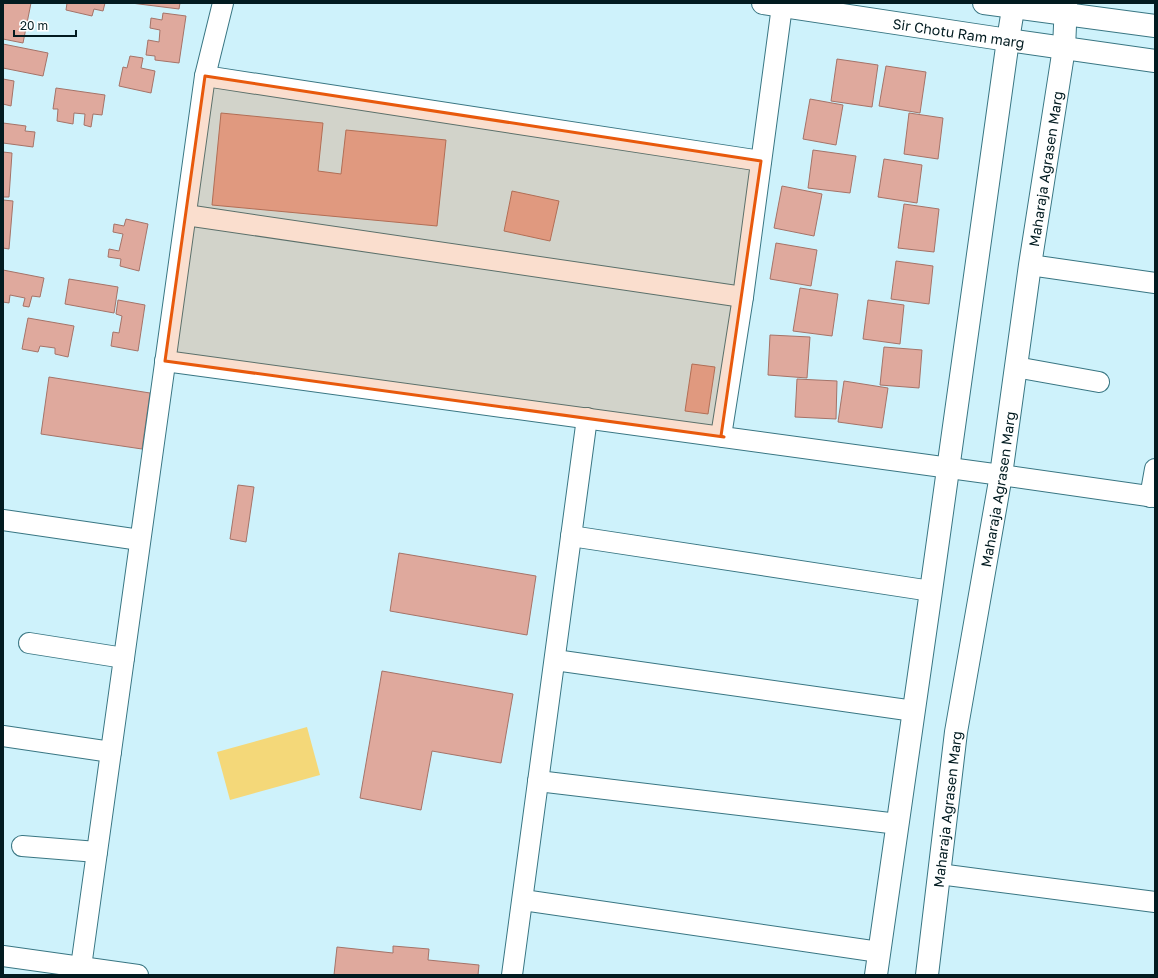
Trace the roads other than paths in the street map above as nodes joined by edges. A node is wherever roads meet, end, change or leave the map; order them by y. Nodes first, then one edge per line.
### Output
1 (223, 3) edge
2 (984, 3) edge
3 (772, 4) edge
4 (1014, 5) edge
5 (1065, 9) edge
6 (1155, 26) edge
7 (1008, 40) junction
8 (1064, 48) junction
9 (1155, 61) edge
10 (205, 76) junction
11 (761, 161) junction
12 (186, 215) junction
13 (1030, 265) junction
14 (1155, 283) edge
15 (743, 297) junction
16 (165, 361) junction
17 (1016, 367) junction
18 (1099, 382) dead end
19 (587, 418) junction
20 (724, 437) junction
21 (948, 468) junction
22 (1155, 469) edge
23 (1001, 475) junction
24 (1153, 497) edge
25 (3, 520) edge
26 (571, 536) junction
27 (140, 540) junction
28 (931, 591) junction
29 (29, 643) dead end
30 (124, 658) junction
31 (555, 660) junction
32 (914, 711) junction
33 (3, 736) edge
34 (111, 752) junction
35 (538, 781) junction
36 (898, 824) junction
37 (22, 846) dead end
38 (97, 852) junction
39 (939, 874) junction
40 (522, 900) junction
41 (1155, 902) edge
42 (879, 952) junction
43 (3, 956) edge
44 (81, 967) junction
45 (138, 975) edge
46 (512, 975) edge
47 (876, 975) edge
48 (927, 975) edge

1 - 10 street
2 - 4 street
3 - 7 street, Sir Chotu Ram marg
3 - 11 street
4 - 5 street
4 - 7 street
5 - 6 street
5 - 8 street, Maharaja Agrasen Marg
7 - 8 street, Sir Chotu Ram marg
7 - 21 street
8 - 9 street, Sir Chotu Ram marg
8 - 13 street, Maharaja Agrasen Marg
10 - 11 street
10 - 12 street
11 - 15 street
12 - 15 street
12 - 16 street
13 - 14 street
13 - 17 street, Maharaja Agrasen Marg
15 - 20 street
16 - 19 street
16 - 27 street
17 - 18 street
17 - 23 street, Maharaja Agrasen Marg
19 - 20 street
19 - 26 street
20 - 21 street
21 - 23 street
21 - 28 street
22 - 24 street
23 - 24 street
23 - 39 street, Maharaja Agrasen Marg
25 - 27 street
26 - 28 street
26 - 31 street
27 - 30 street
28 - 32 street
29 - 30 street
30 - 34 street
31 - 32 street
31 - 35 street
32 - 36 street
33 - 34 street
34 - 38 street
35 - 36 street
35 - 40 street
36 - 42 street
37 - 38 street
38 - 44 street
39 - 41 street
39 - 48 street, Maharaja Agrasen Marg
40 - 42 street
40 - 46 street
42 - 47 street
43 - 44 street
44 - 45 street

